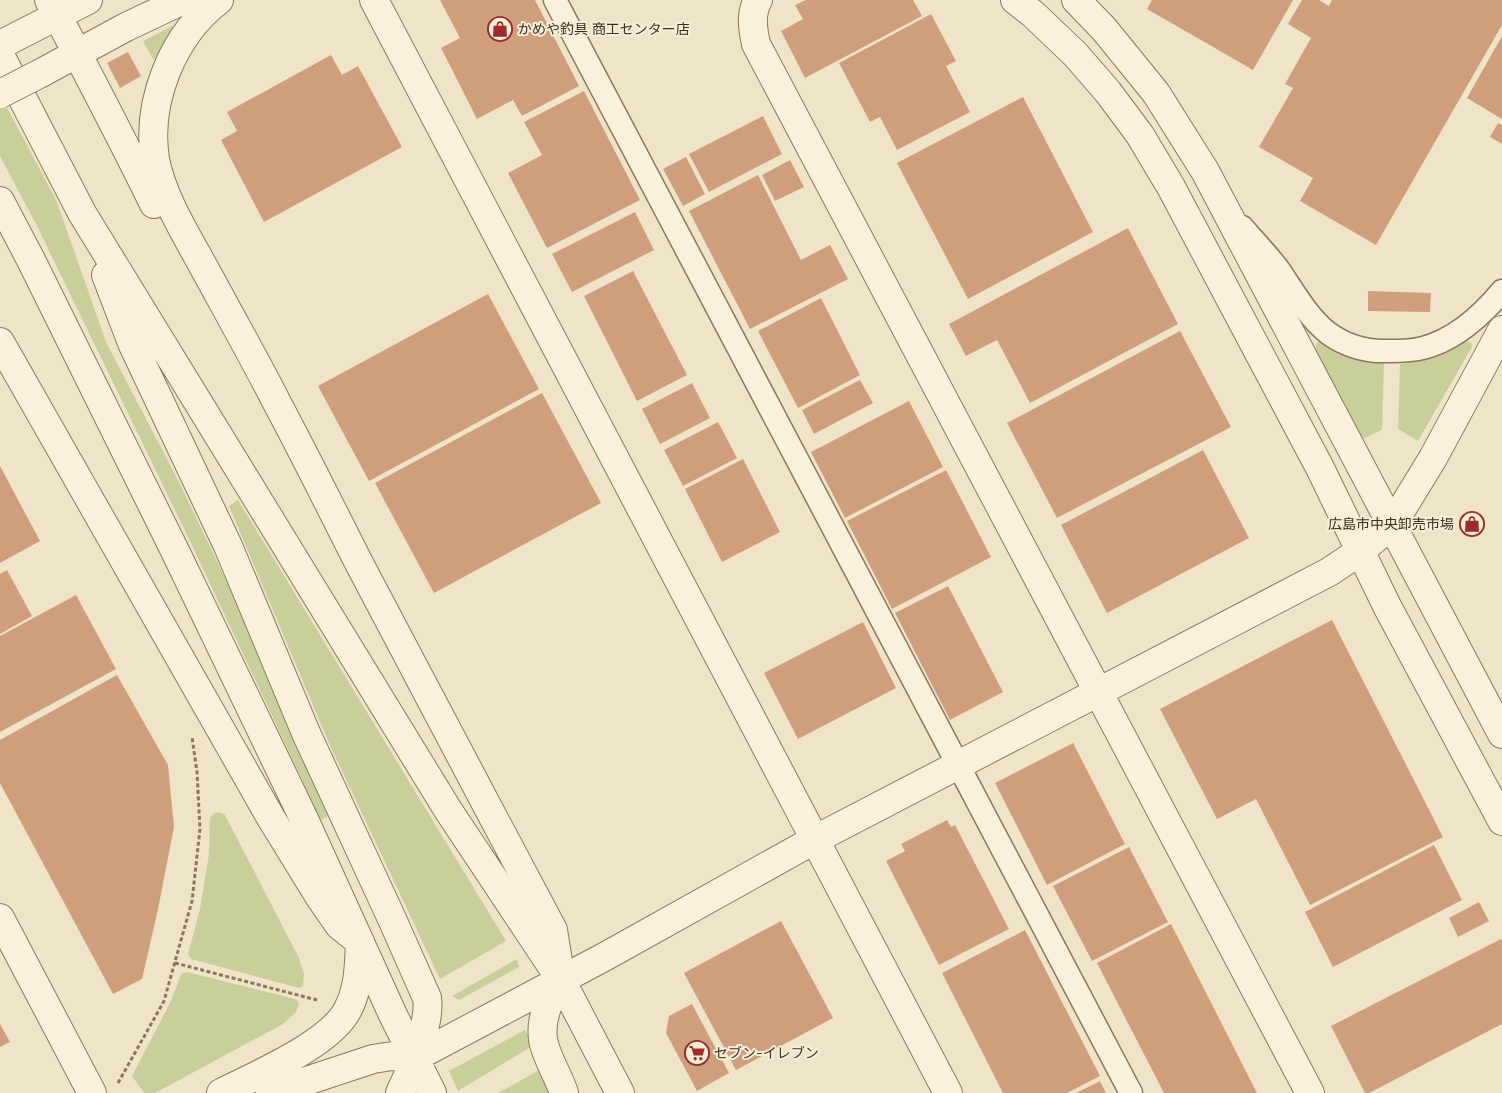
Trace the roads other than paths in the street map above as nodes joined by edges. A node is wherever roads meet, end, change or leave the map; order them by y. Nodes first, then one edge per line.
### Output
1 (88, 0) edge
2 (183, 0) edge
3 (219, 0) edge
4 (374, 0) edge
5 (555, 0) edge
6 (758, 0) edge
7 (1015, 0) edge
8 (1076, 0) edge
9 (53, 8) edge
10 (11, 40) edge
11 (76, 54) junction
12 (0, 55) edge
13 (0, 94) edge
14 (0, 201) edge
15 (1224, 205) junction
16 (82, 213) junction
17 (1502, 291) edge
18 (1502, 330) edge
19 (0, 342) edge
20 (279, 405) junction
21 (1392, 525) junction
22 (1359, 552) junction
23 (1098, 691) junction
24 (1502, 734) edge
25 (957, 765) junction
26 (1502, 821) edge
27 (814, 840) junction
28 (0, 918) edge
29 (360, 942) junction
30 (561, 980) junction
31 (414, 1058) junction
32 (92, 1093) edge
33 (222, 1093) edge
34 (270, 1093) edge
35 (400, 1093) edge
36 (432, 1093) edge
37 (564, 1093) edge
38 (620, 1093) edge
39 (948, 1093) edge
40 (1131, 1093) edge
41 (1310, 1093) edge

1 - 9 street
2 - 11 street
3 - 20 street
4 - 27 street
5 - 25 street
6 - 23 street
7 - 22 street
8 - 15 street
9 - 10 street
9 - 11 street
11 - 13 street, bridge
11 - 20 street
12 - 16 street
14 - 29 street
15 - 17 street
15 - 21 street
16 - 30 street
16 - 31 street
18 - 21 street
19 - 29 street
20 - 30 street
21 - 22 street
21 - 24 street
22 - 23 street
22 - 26 street
23 - 25 street
23 - 41 street
25 - 27 street
25 - 40 street
27 - 30 street
27 - 39 street
28 - 32 street
29 - 31 street
29 - 33 street
30 - 31 street
30 - 37 street
30 - 38 street
31 - 34 street
31 - 35 street
31 - 36 street

